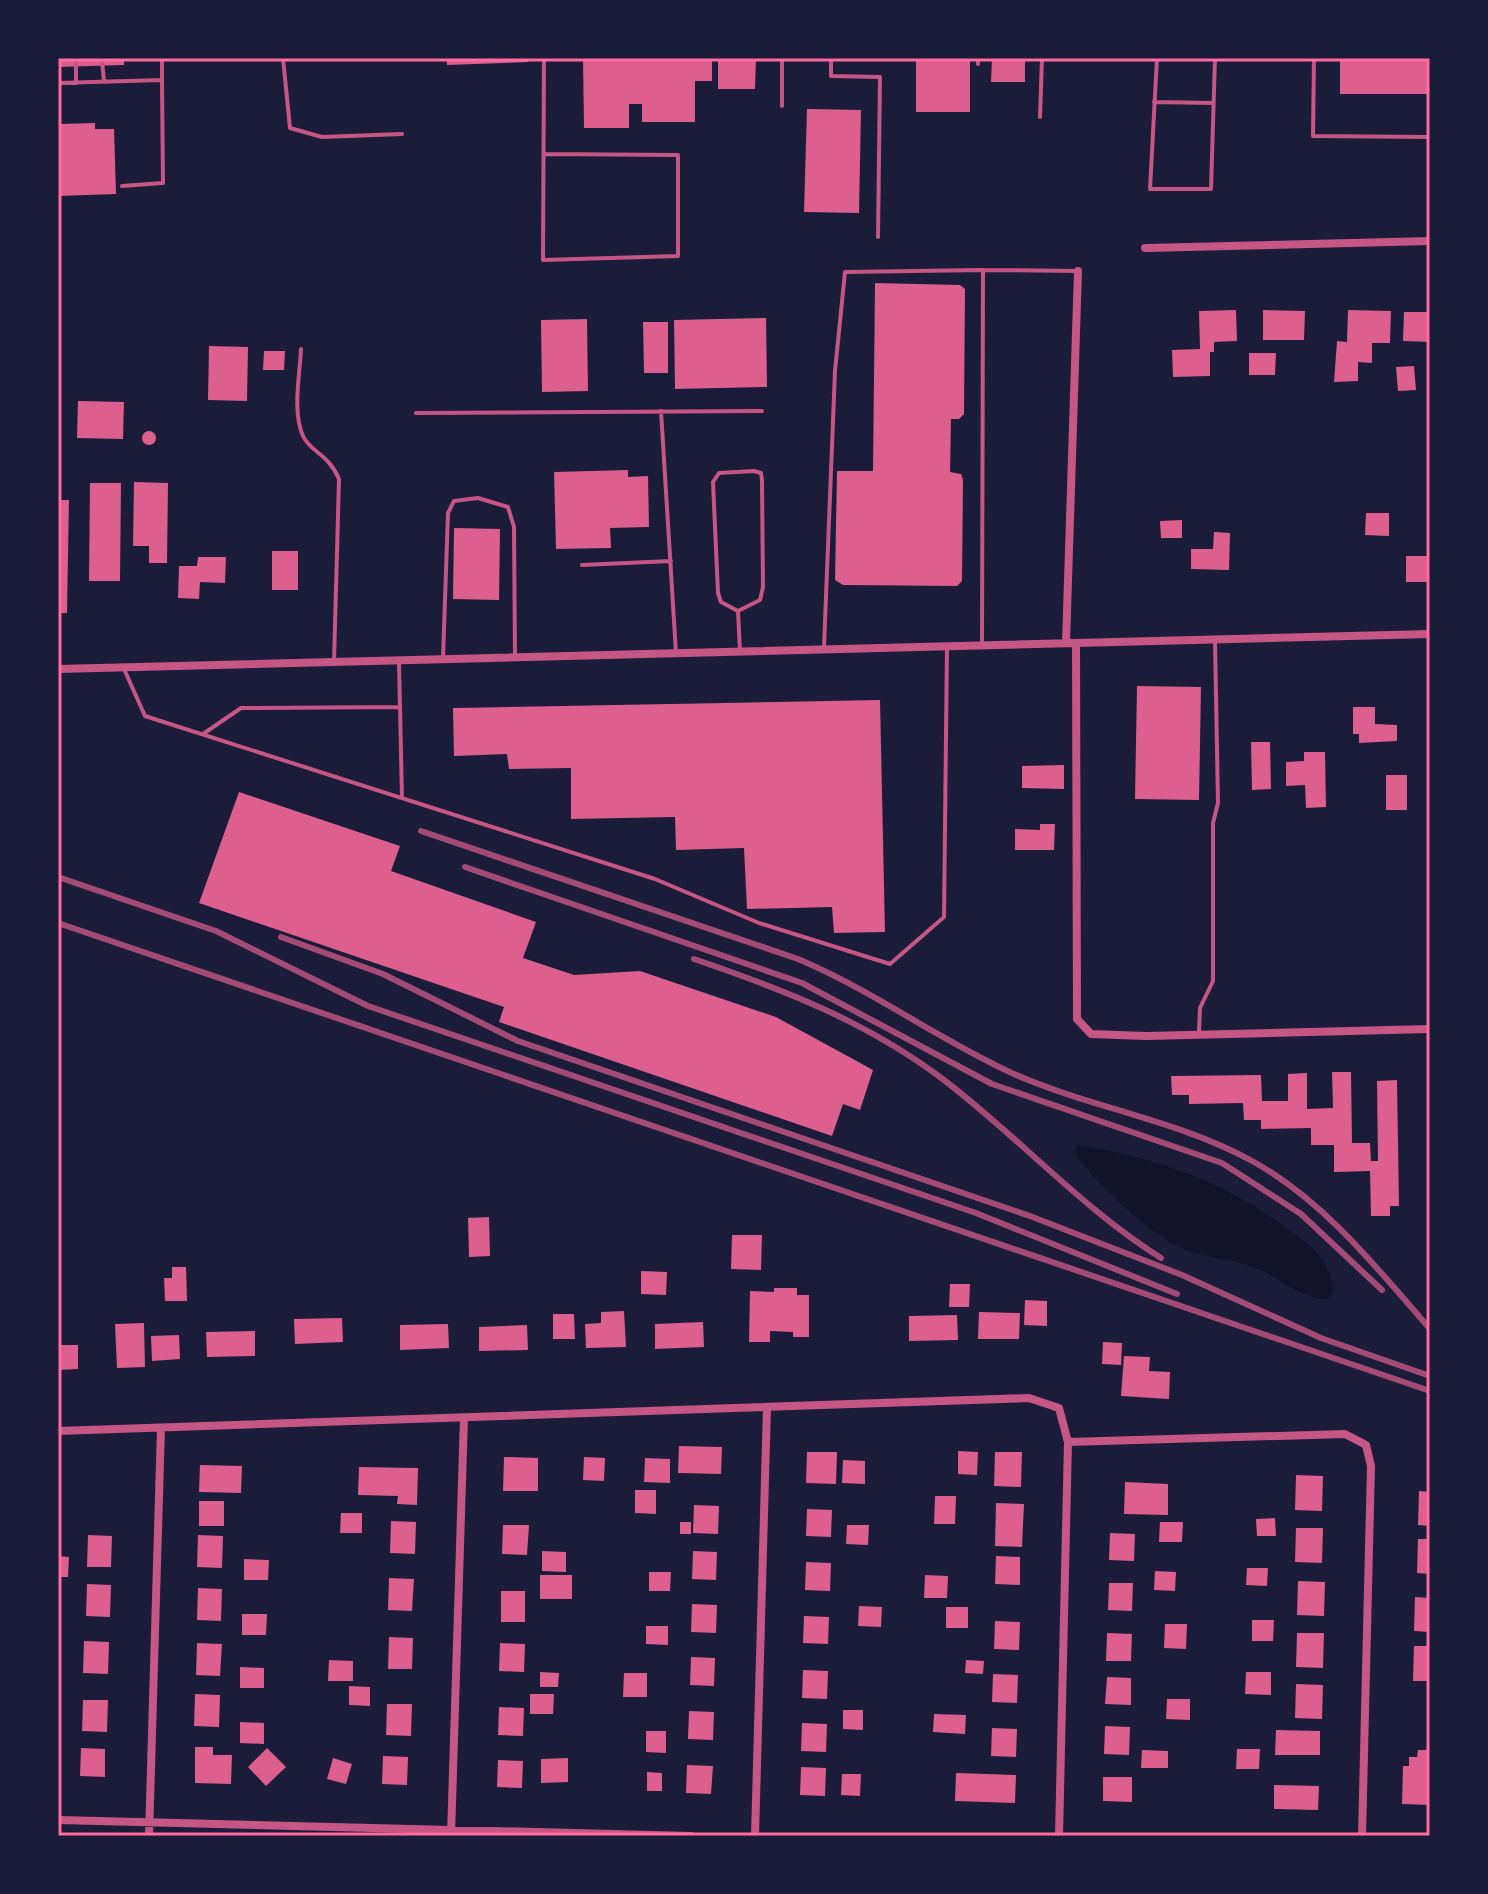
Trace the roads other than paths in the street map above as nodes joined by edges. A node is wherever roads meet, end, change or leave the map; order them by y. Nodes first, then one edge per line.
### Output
1 (162, 58) edge
2 (283, 58) edge
3 (544, 58) edge
4 (782, 58) edge
5 (831, 58) edge
6 (1042, 58) edge
7 (1157, 58) edge
8 (1215, 58) edge
9 (1314, 58) edge
10 (76, 62) dead end
11 (102, 62) dead end
12 (162, 80) junction
13 (104, 81) junction
14 (58, 83) edge
15 (76, 83) junction
16 (1154, 102) junction
17 (1213, 103) junction
18 (782, 106) dead end
19 (1040, 117) dead end
20 (402, 134) dead end
21 (1430, 137) edge
22 (544, 154) junction
23 (122, 186) dead end
24 (878, 237) dead end
25 (1430, 241) edge
26 (1145, 248) dead end
27 (983, 270) junction
28 (1078, 271) joint
29 (301, 349) dead end
30 (661, 411) junction
31 (762, 411) dead end
32 (416, 413) dead end
33 (671, 561) junction
34 (582, 565) dead end
35 (738, 611) junction
36 (1430, 634) edge
37 (1215, 639) junction
38 (1071, 643) junction
39 (982, 645) junction
40 (947, 646) junction
41 (824, 649) junction
42 (740, 652) junction
43 (676, 653) junction
44 (515, 657) junction
45 (443, 659) junction
46 (399, 660) junction
47 (334, 662) junction
48 (123, 667) junction
49 (58, 669) edge
50 (400, 707) junction
51 (203, 734) junction
52 (402, 798) junction
53 (1430, 1029) edge
54 (1199, 1035) junction
55 (767, 1407) junction
56 (464, 1418) junction
57 (161, 1428) junction
58 (58, 1431) edge
59 (1068, 1442) junction
60 (58, 1820) edge
61 (149, 1822) junction
62 (451, 1833) edge
63 (149, 1836) edge
64 (691, 1836) edge
65 (755, 1836) edge
66 (1059, 1836) edge
67 (1362, 1836) edge

1 - 12 lane
2 - 20 lane
3 - 22 lane
4 - 18 lane
5 - 24 lane
6 - 19 lane
7 - 16 lane
8 - 17 lane
9 - 21 lane
10 - 15 lane
11 - 13 lane
12 - 13 lane
12 - 23 lane
13 - 15 lane
14 - 15 lane
16 - 17 lane
16 - 17 lane
22 - 22 lane
25 - 26 street
27 - 28 lane
27 - 39 lane
27 - 41 lane
28 - 38 street
29 - 47 lane
30 - 31 lane
30 - 32 lane
30 - 33 lane
33 - 34 lane
33 - 43 lane
35 - 35 lane
35 - 42 lane
36 - 37 street
37 - 38 street
37 - 54 lane
38 - 39 street
38 - 54 street
39 - 40 street
40 - 41 street
40 - 52 lane
41 - 42 street
42 - 43 street
43 - 44 street
44 - 45 street
44 - 45 lane
45 - 46 street
46 - 47 street
46 - 50 lane
47 - 48 street
48 - 49 street
48 - 51 lane
50 - 51 lane
50 - 52 lane
51 - 52 lane
53 - 54 street
55 - 56 street
55 - 59 street
55 - 65 street
56 - 57 street
56 - 62 street
57 - 58 street
57 - 61 street
59 - 66 street
59 - 67 street
60 - 61 street
61 - 62 street
61 - 63 street
62 - 64 street

